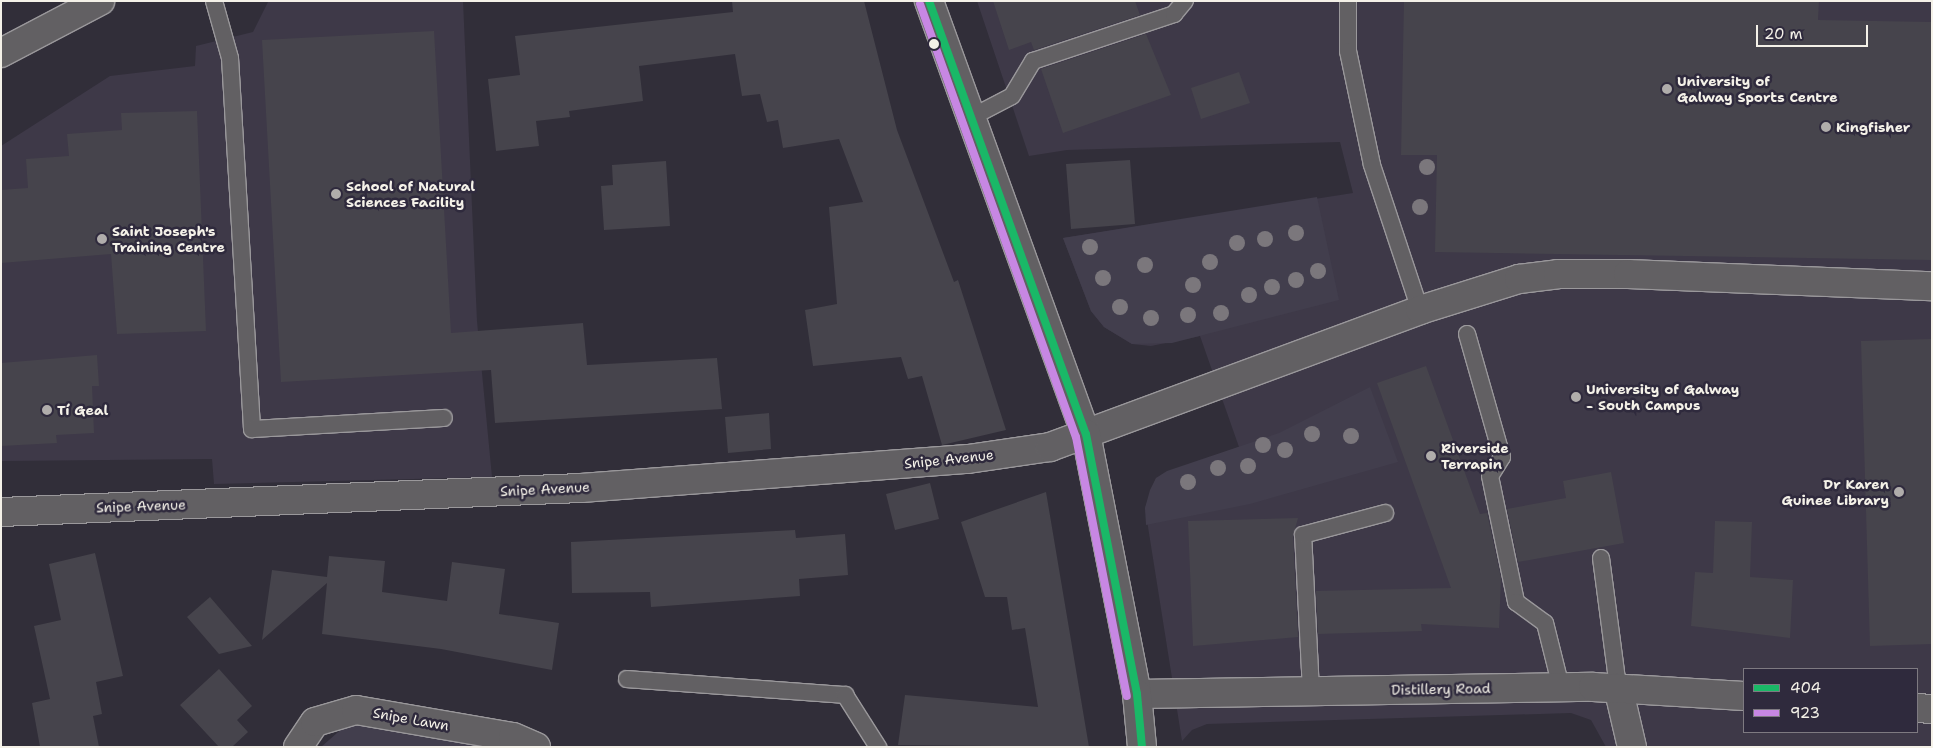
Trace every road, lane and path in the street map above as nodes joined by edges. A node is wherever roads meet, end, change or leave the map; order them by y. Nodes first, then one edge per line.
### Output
1 (100, 1) edge
2 (214, 1) edge
3 (929, 1) edge
4 (1185, 1) edge
5 (1348, 1) edge
6 (1, 53) edge
7 (970, 118) junction
8 (1932, 286) edge
9 (1420, 310) junction
10 (1467, 334) dead end
11 (444, 418) dead end
12 (1086, 434) junction
13 (1, 512) edge
14 (1385, 513) dead end
15 (1601, 558) dead end
16 (626, 679) dead end
17 (1560, 687) junction
18 (1618, 687) junction
19 (1311, 690) junction
20 (1137, 694) junction
21 (1743, 696) edge
22 (1918, 708) edge
23 (1932, 709) edge
24 (298, 747) edge
25 (536, 747) edge
26 (878, 747) edge
27 (1142, 747) edge
28 (1632, 747) edge

1 - 6 main road
2 - 11 lane
3 - 7 main road
4 - 7 lane
5 - 9 lane
7 - 12 main road
8 - 9 main road, Snipe Avenue
9 - 12 main road, Snipe Avenue
10 - 17 lane
12 - 13 main road, Snipe Avenue
12 - 20 main road
14 - 19 lane
15 - 18 lane
16 - 26 lane
17 - 18 main road, Distillery Road
17 - 19 main road, Distillery Road
18 - 21 main road, Distillery Road
18 - 28 main road
19 - 20 main road, Distillery Road
20 - 27 main road
22 - 23 main road
24 - 25 main road, Snipe Lawn

